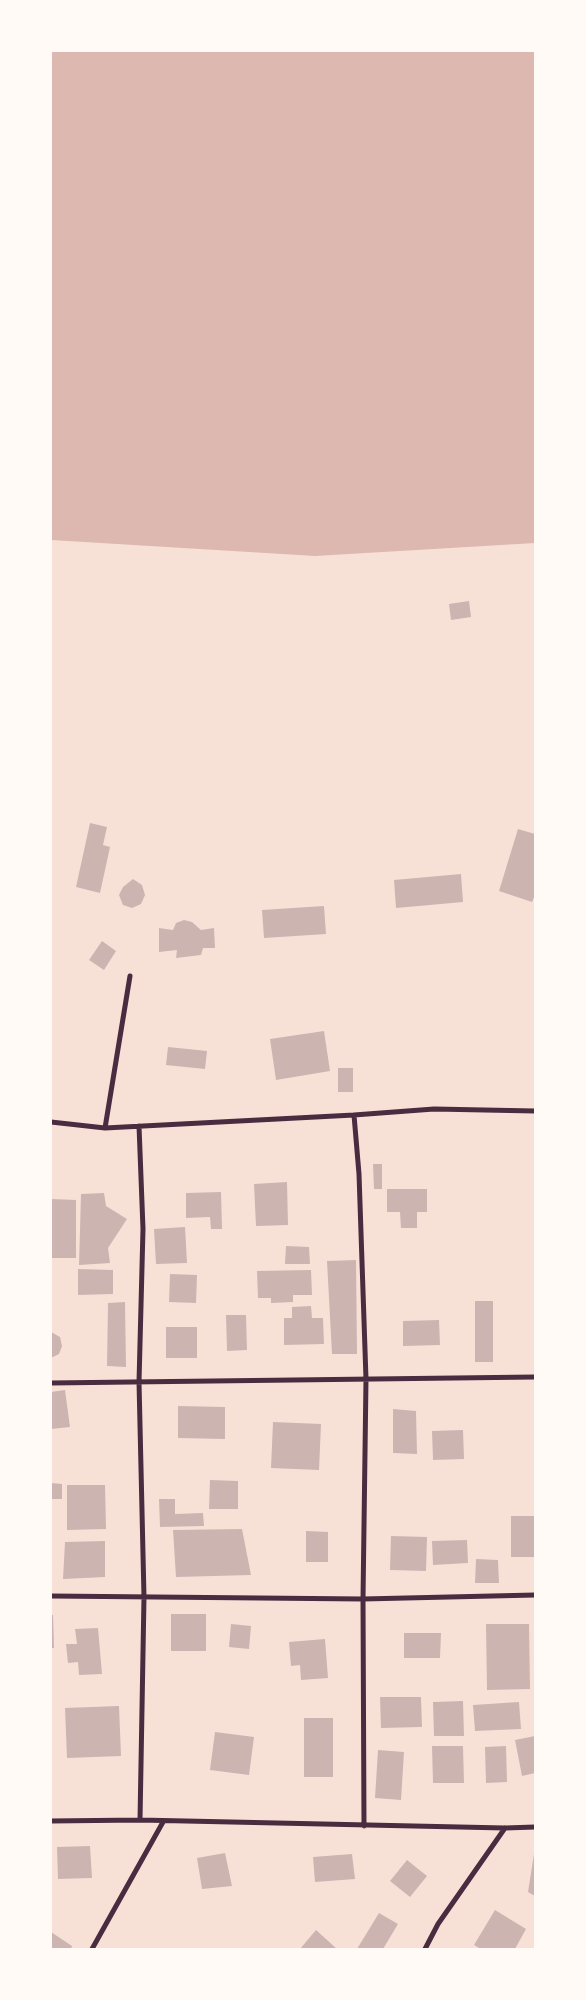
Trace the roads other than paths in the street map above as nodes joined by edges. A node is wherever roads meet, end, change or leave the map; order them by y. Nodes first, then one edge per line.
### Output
1 (130, 976) dead end
2 (535, 1111) edge
3 (354, 1116) junction
4 (51, 1122) edge
5 (139, 1126) junction
6 (104, 1128) junction
7 (535, 1377) edge
8 (366, 1379) junction
9 (139, 1382) junction
10 (51, 1384) edge
11 (535, 1595) edge
12 (51, 1596) edge
13 (144, 1597) junction
14 (363, 1599) junction
15 (140, 1820) junction
16 (51, 1821) edge
17 (163, 1822) junction
18 (364, 1826) junction
19 (535, 1827) edge
20 (505, 1828) junction
21 (92, 1949) edge
22 (425, 1949) edge

1 - 6 street
2 - 3 street
3 - 5 street
3 - 8 street
4 - 6 street
5 - 6 street
5 - 9 street
7 - 8 street
8 - 9 street
8 - 14 street
9 - 10 street
9 - 13 street
11 - 14 street
12 - 13 street
13 - 14 street
13 - 15 street
14 - 18 street
15 - 16 street
15 - 17 street
17 - 18 street
17 - 21 street
18 - 20 street
19 - 20 street
20 - 22 street

